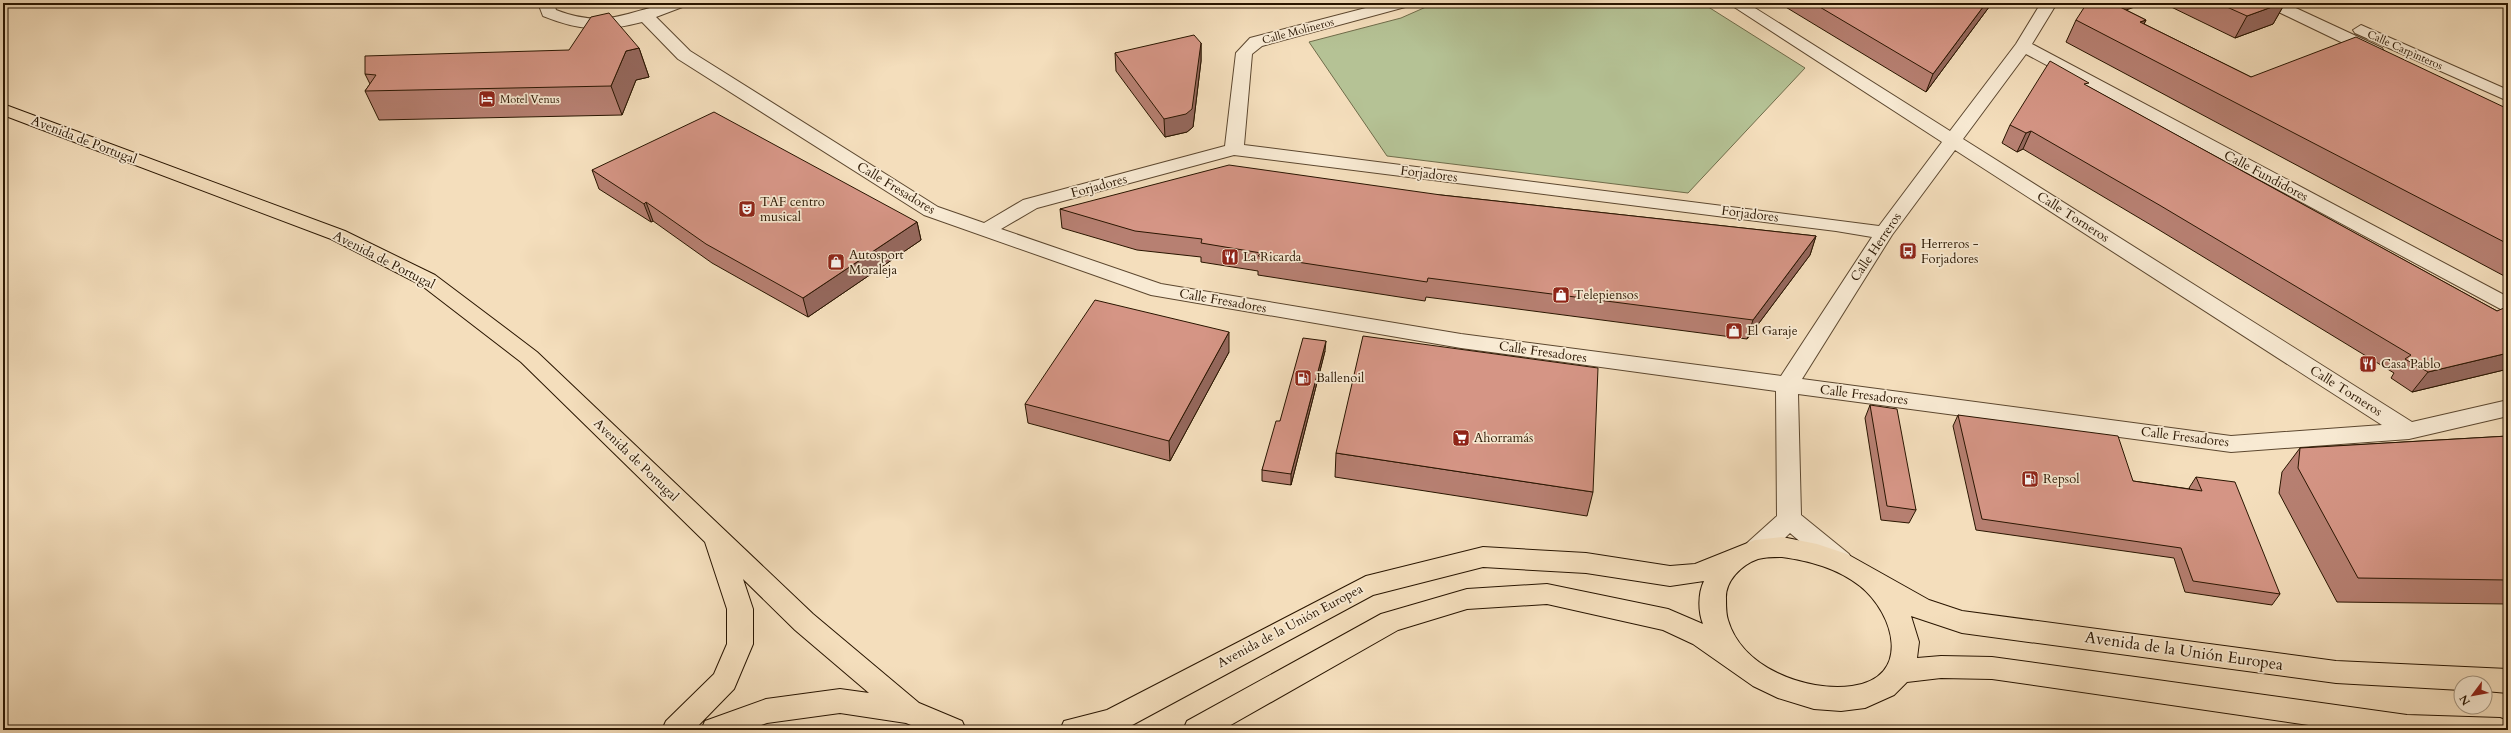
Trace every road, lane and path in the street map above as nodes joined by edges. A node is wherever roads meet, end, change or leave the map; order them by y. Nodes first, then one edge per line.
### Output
1 (546, 3) edge
2 (679, 3) edge
3 (1403, 3) edge
4 (1736, 3) edge
5 (2048, 3) edge
6 (2272, 3) edge
7 (2303, 3) edge
8 (648, 17) junction
9 (2023, 46) junction
10 (2508, 96) edge
11 (3, 109) edge
12 (2508, 112) edge
13 (1952, 141) junction
14 (1234, 149) junction
15 (985, 230) junction
16 (1884, 233) junction
17 (2508, 306) edge
18 (1787, 385) junction
19 (2508, 408) edge
20 (2409, 431) junction
21 (1789, 519) junction
22 (716, 537) junction
23 (1756, 550) junction
24 (1840, 560) junction
25 (1730, 562) junction
26 (1870, 580) junction
27 (1741, 662) junction
28 (1900, 671) junction
29 (2508, 681) edge
30 (909, 711) junction
31 (676, 730) edge
32 (715, 730) edge
33 (952, 730) edge
34 (1074, 730) edge
35 (1197, 730) edge
36 (2500, 730) edge

1 - 8 street
2 - 8 street
3 - 14 street, Calle Molineros
4 - 13 street, Calle Torneros
5 - 9 street, Calle Herreros
6 - 12 street, Calle Carpìnteros
7 - 10 street, Calle Carpìnteros
8 - 15 street, Calle Fresadores
9 - 13 street, Calle Herreros
9 - 17 street, Calle Fundidores
11 - 22 main road, Avenida de Portugal
13 - 16 street, Calle Herreros
13 - 20 street, Calle Torneros
14 - 15 street, Forjadores
14 - 16 street, Forjadores
15 - 18 street, Calle Fresadores
16 - 18 street, Calle Herreros
18 - 20 street, Calle Fresadores
18 - 21 street
19 - 20 street, Calle Fresadores
21 - 23 street
21 - 24 street
22 - 30 main road, Avenida de Portugal
22 - 31 main road, Avenida de Portugal
23 - 24 main road, Avenida de la Unión Europea
23 - 25 main road, Avenida de la Unión Europea
24 - 26 main road, Avenida de la Unión Europea
25 - 27 main road
25 - 34 main road, Avenida de la Unión Europea
26 - 28 main road
26 - 29 main road, Avenida de la Unión Europea
27 - 28 main road
27 - 35 main road
28 - 36 main road
30 - 32 main road
30 - 33 main road

